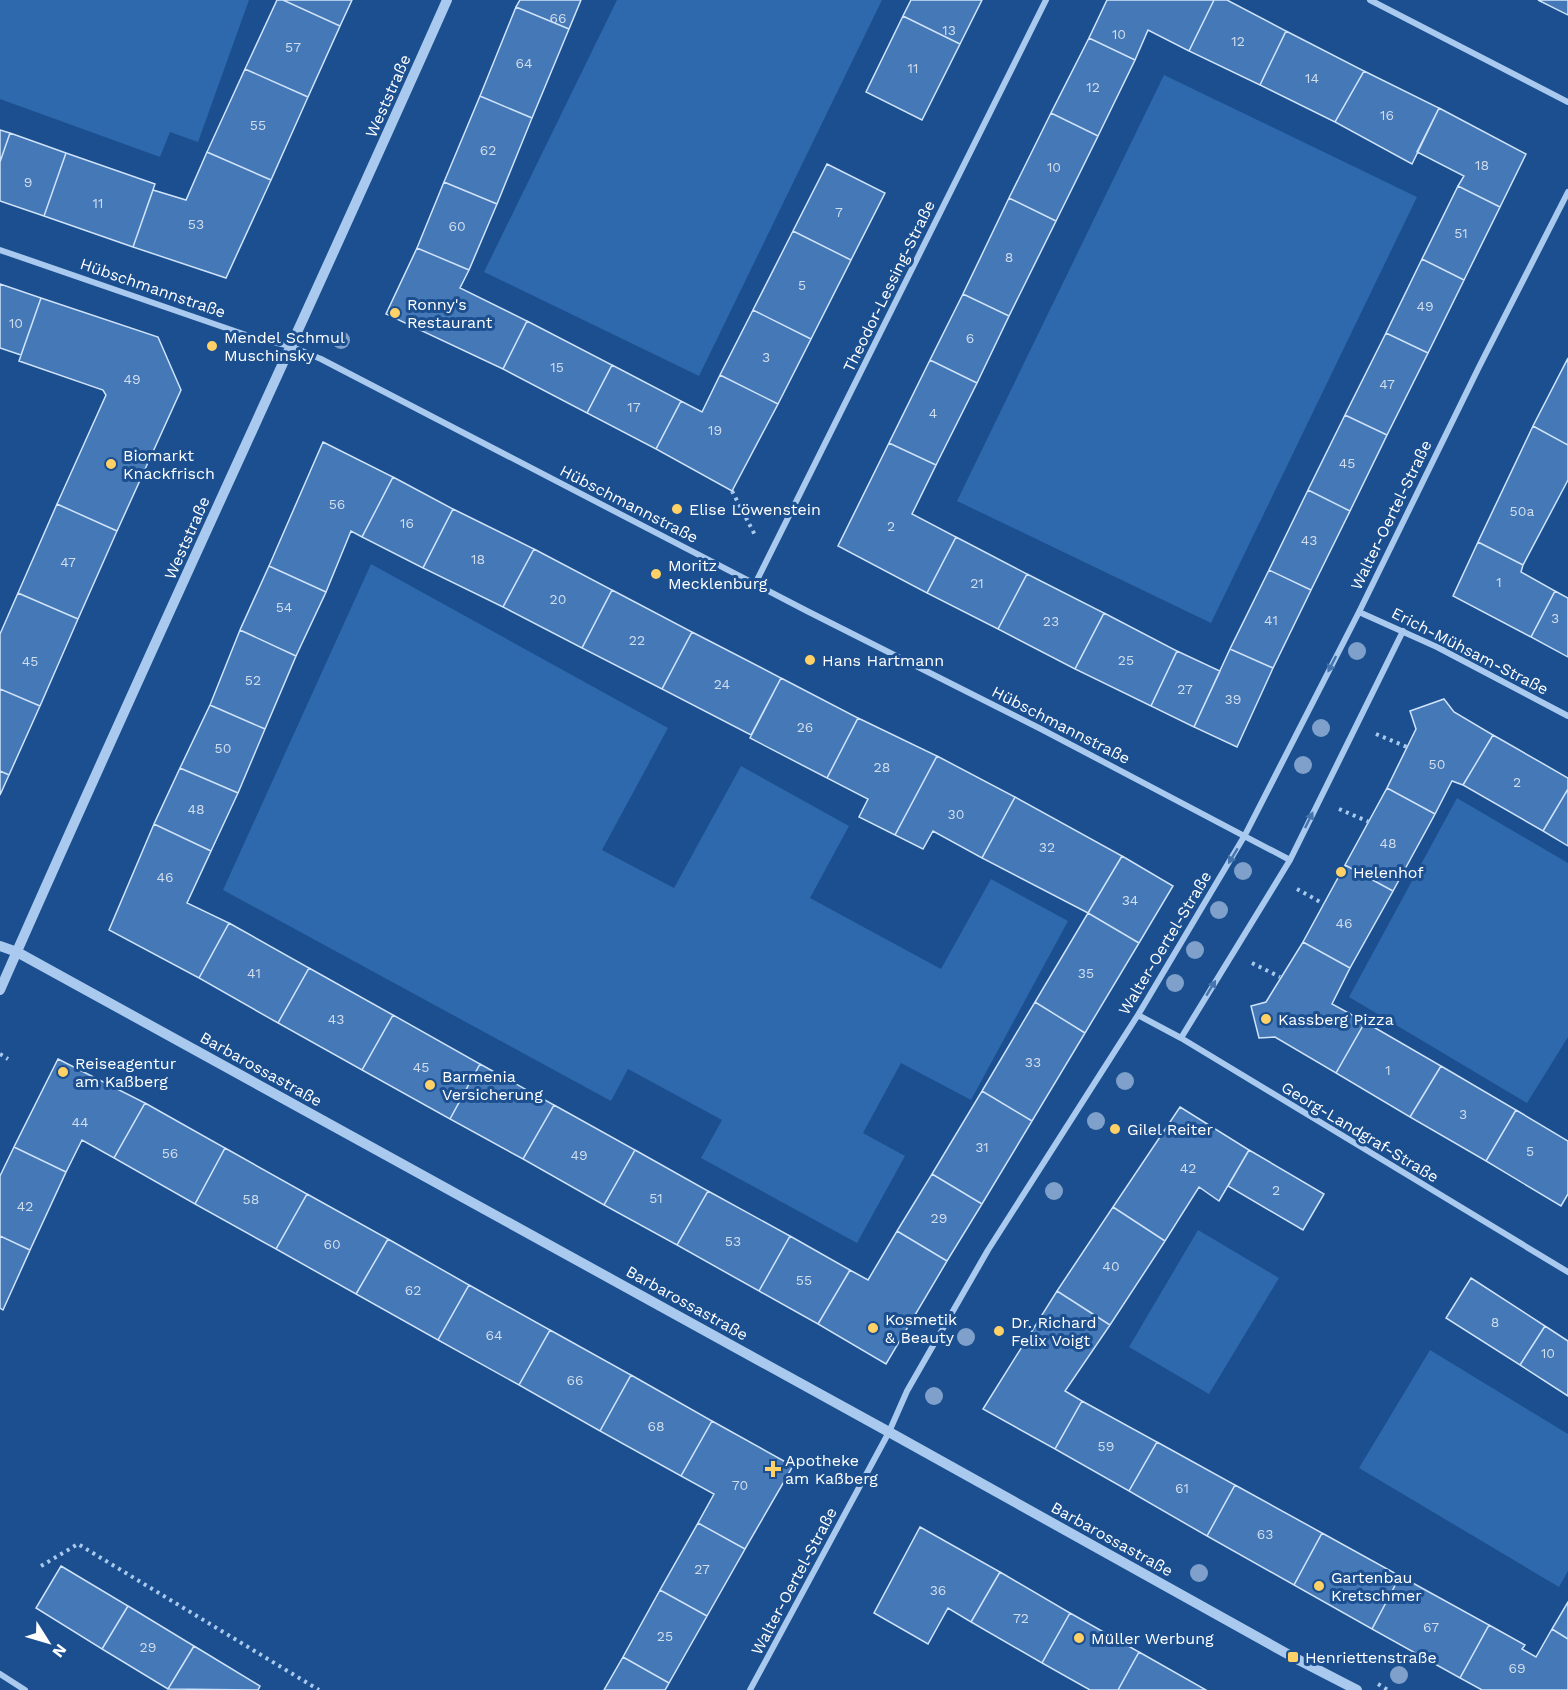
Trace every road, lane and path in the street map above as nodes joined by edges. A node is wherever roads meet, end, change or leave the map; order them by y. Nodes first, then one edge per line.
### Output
1 (447, 0) edge
2 (1046, 0) edge
3 (1370, 0) edge
4 (1568, 102) edge
5 (1568, 192) edge
6 (0, 250) edge
7 (290, 346) junction
8 (732, 491) dead end
9 (756, 537) dead end
10 (755, 584) junction
11 (1359, 612) junction
12 (1403, 631) junction
13 (1568, 716) edge
14 (1376, 734) dead end
15 (1407, 747) dead end
16 (1339, 809) dead end
17 (1369, 822) dead end
18 (1245, 835) junction
19 (1290, 860) junction
20 (1297, 890) dead end
21 (1324, 904) dead end
22 (0, 946) edge
23 (17, 952) junction
24 (1252, 963) dead end
25 (1280, 977) dead end
26 (0, 990) edge
27 (1138, 1015) junction
28 (1181, 1038) junction
29 (0, 1054) edge
30 (8, 1059) dead end
31 (1568, 1272) edge
32 (889, 1432) junction
33 (41, 1566) dead end
34 (0, 1674) edge
35 (25, 1690) edge
36 (319, 1690) edge
37 (750, 1690) edge
38 (1357, 1690) edge

1 - 7 street, Weststraße
2 - 10 street, Theodor-Lessing-Straße
3 - 4 street
5 - 11 street, Walter-Oertel-Straße
6 - 7 street, Hübschmannstraße
7 - 10 street, Hübschmannstraße
7 - 23 street, Weststraße
8 - 9 path
10 - 18 street, Hübschmannstraße
11 - 12 street, Erich-Mühsam-Straße
11 -> 18 street, Walter-Oertel-Straße
12 - 13 street, Erich-Mühsam-Straße
19 -> 12 street
14 - 15 path
16 - 17 path
18 - 19 street, Hübschmannstraße
18 -> 27 street, Walter-Oertel-Straße
28 -> 19 street
20 - 21 path
22 - 23 street, Barbarossastraße
23 - 26 street, Weststraße
23 - 32 street, Barbarossastraße
24 - 25 path
27 - 28 street, Georg-Landgraf-Straße
27 - 32 street, Walter-Oertel-Straße
28 - 31 street, Georg-Landgraf-Straße
29 - 30 path
32 - 37 street, Walter-Oertel-Straße
32 - 38 street, Barbarossastraße
33 - 36 path
34 - 35 street

